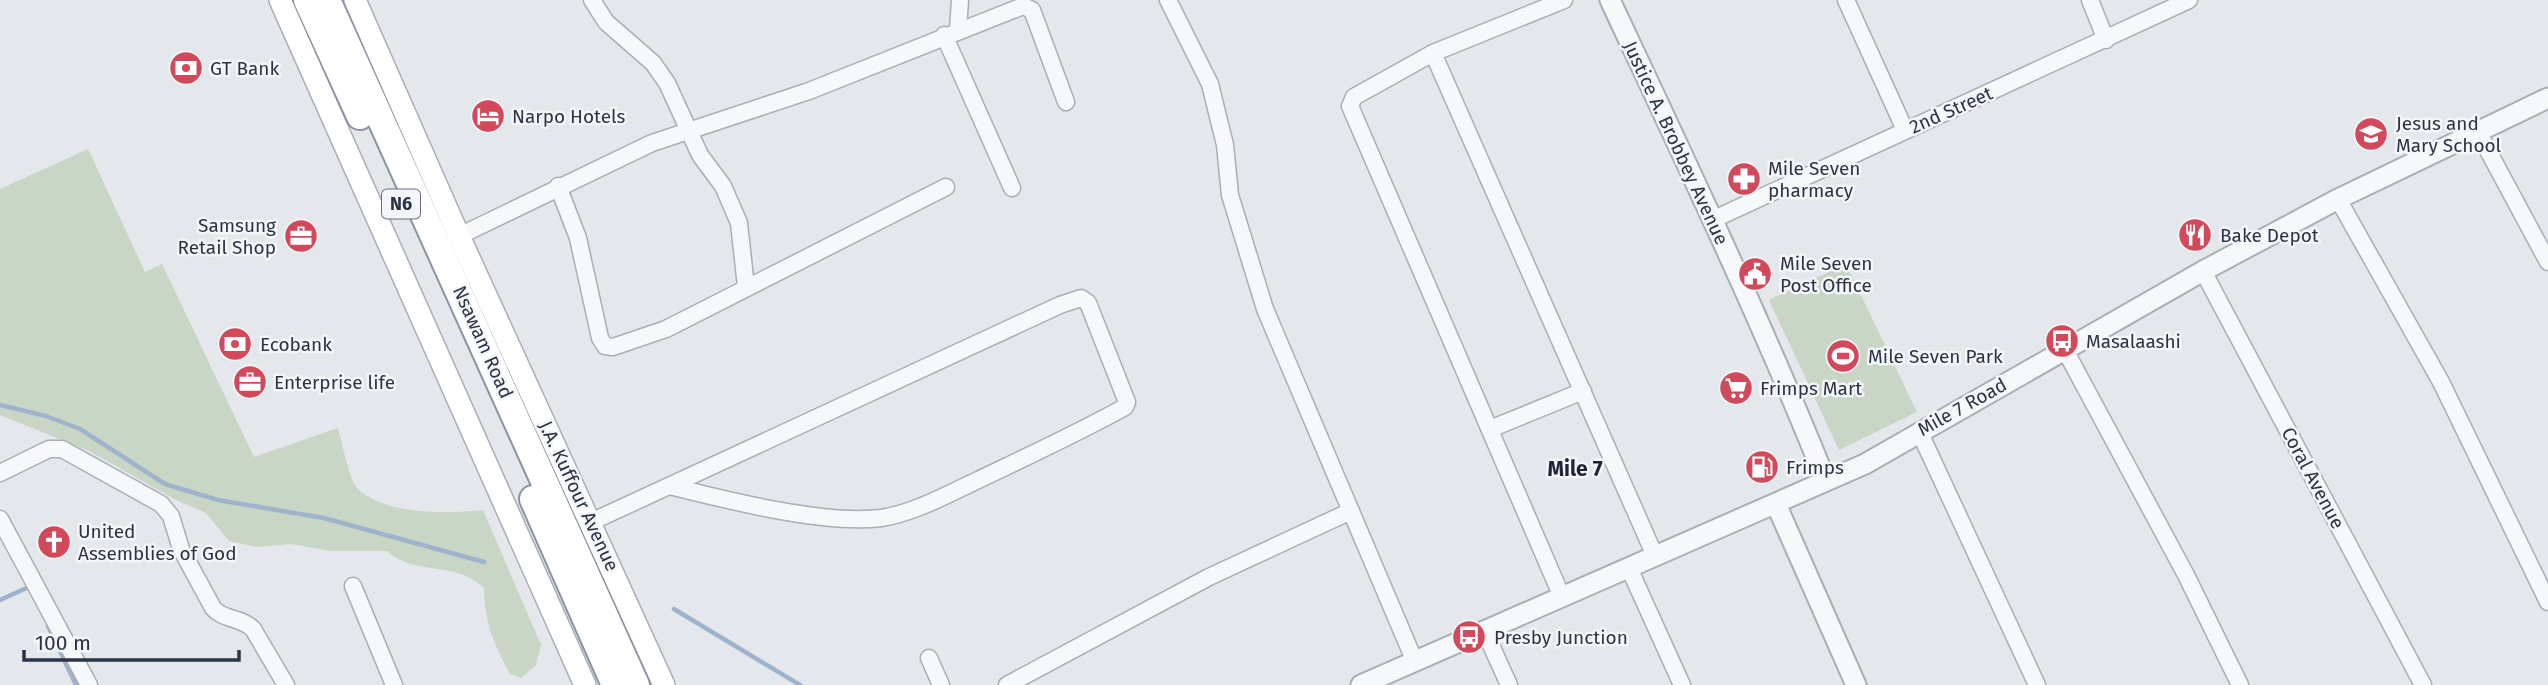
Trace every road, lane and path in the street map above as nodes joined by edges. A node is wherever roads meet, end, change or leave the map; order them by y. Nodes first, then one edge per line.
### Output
1 (280, 0) edge
2 (307, 0) edge
3 (327, 0) edge
4 (355, 0) edge
5 (592, 0) edge
6 (960, 0) edge
7 (1168, 0) edge
8 (1564, 0) edge
9 (1609, 0) edge
10 (1846, 0) edge
11 (2090, 0) edge
12 (2189, 0) edge
13 (951, 32) junction
14 (2106, 40) junction
15 (1433, 54) junction
16 (2548, 98) edge
17 (1066, 102) dead end
18 (1905, 130) junction
19 (2477, 130) junction
20 (690, 131) junction
21 (558, 186) junction
22 (946, 187) dead end
23 (1012, 188) dead end
24 (2338, 199) junction
25 (1712, 219) junction
26 (459, 236) junction
27 (2548, 262) edge
28 (2203, 271) junction
29 (746, 287) junction
30 (2065, 350) junction
31 (1583, 391) junction
32 (502, 406) junction
33 (1490, 429) junction
34 (1919, 431) junction
35 (0, 473) edge
36 (1825, 479) junction
37 (670, 486) junction
38 (1776, 504) junction
39 (1350, 511) junction
40 (0, 519) edge
41 (591, 522) junction
42 (1655, 556) junction
43 (1629, 568) junction
44 (353, 586) dead end
45 (1562, 597) junction
46 (2548, 602) edge
47 (1485, 632) junction
48 (929, 658) dead end
49 (1415, 662) junction
50 (89, 685) edge
51 (286, 685) edge
52 (394, 685) edge
53 (586, 685) edge
54 (615, 685) edge
55 (636, 685) edge
56 (664, 685) edge
57 (941, 685) edge
58 (1007, 685) edge
59 (1361, 685) edge
60 (1509, 685) edge
61 (1682, 685) edge
62 (1856, 685) edge
63 (2037, 685) edge
64 (2240, 685) edge
65 (2423, 685) edge

1 - 53 main road
2 - 32 highway, Nsawam Road / N6
3 - 32 highway, Nsawam Road / N6
4 - 26 main road, J.A. Kuffour Avenue
5 - 20 street
6 - 13 street
7 - 39 street
8 - 15 street
9 - 25 street, Justice A. Brobbey Avenue
10 - 18 street
11 - 14 street
12 - 14 street, 2nd Street
13 - 17 street
13 - 20 street
13 - 23 street
14 - 18 street, 2nd Street
15 - 31 street
15 - 33 street
16 - 19 street, Mile 7 Road
18 - 25 street, 2nd Street
19 - 24 street, Mile 7 Road
19 - 27 street
20 - 21 street
20 - 29 street
21 - 26 street
21 - 29 street
22 - 29 street
24 - 28 street, Mile 7 Road
24 - 46 street
25 - 36 street, Justice A. Brobbey Avenue
26 - 41 main road, J.A. Kuffour Avenue
28 - 30 street, Mile 7 Road
28 - 65 street, Coral Avenue
30 - 34 street, Mile 7 Road
30 - 64 street
31 - 33 street
31 - 42 street
32 - 54 highway, Nsawam Road / N6
32 - 55 highway, Nsawam Road / N6
33 - 45 street
34 - 36 street, Mile 7 Road
34 - 63 street
35 - 51 street
36 - 38 street, Mile 7 Road
37 - 37 street
37 - 41 street
38 - 42 street, Mile 7 Road
38 - 62 street
39 - 49 street
39 - 58 street
40 - 50 street
41 - 56 main road, J.A. Kuffour Avenue
42 - 43 street, Mile 7 Road
43 - 45 street, Mile 7 Road
43 - 61 street
44 - 52 street
45 - 47 street, Mile 7 Road
47 - 49 street, Mile 7 Road
47 - 60 street
48 - 57 street
49 - 59 street, Mile 7 Road

